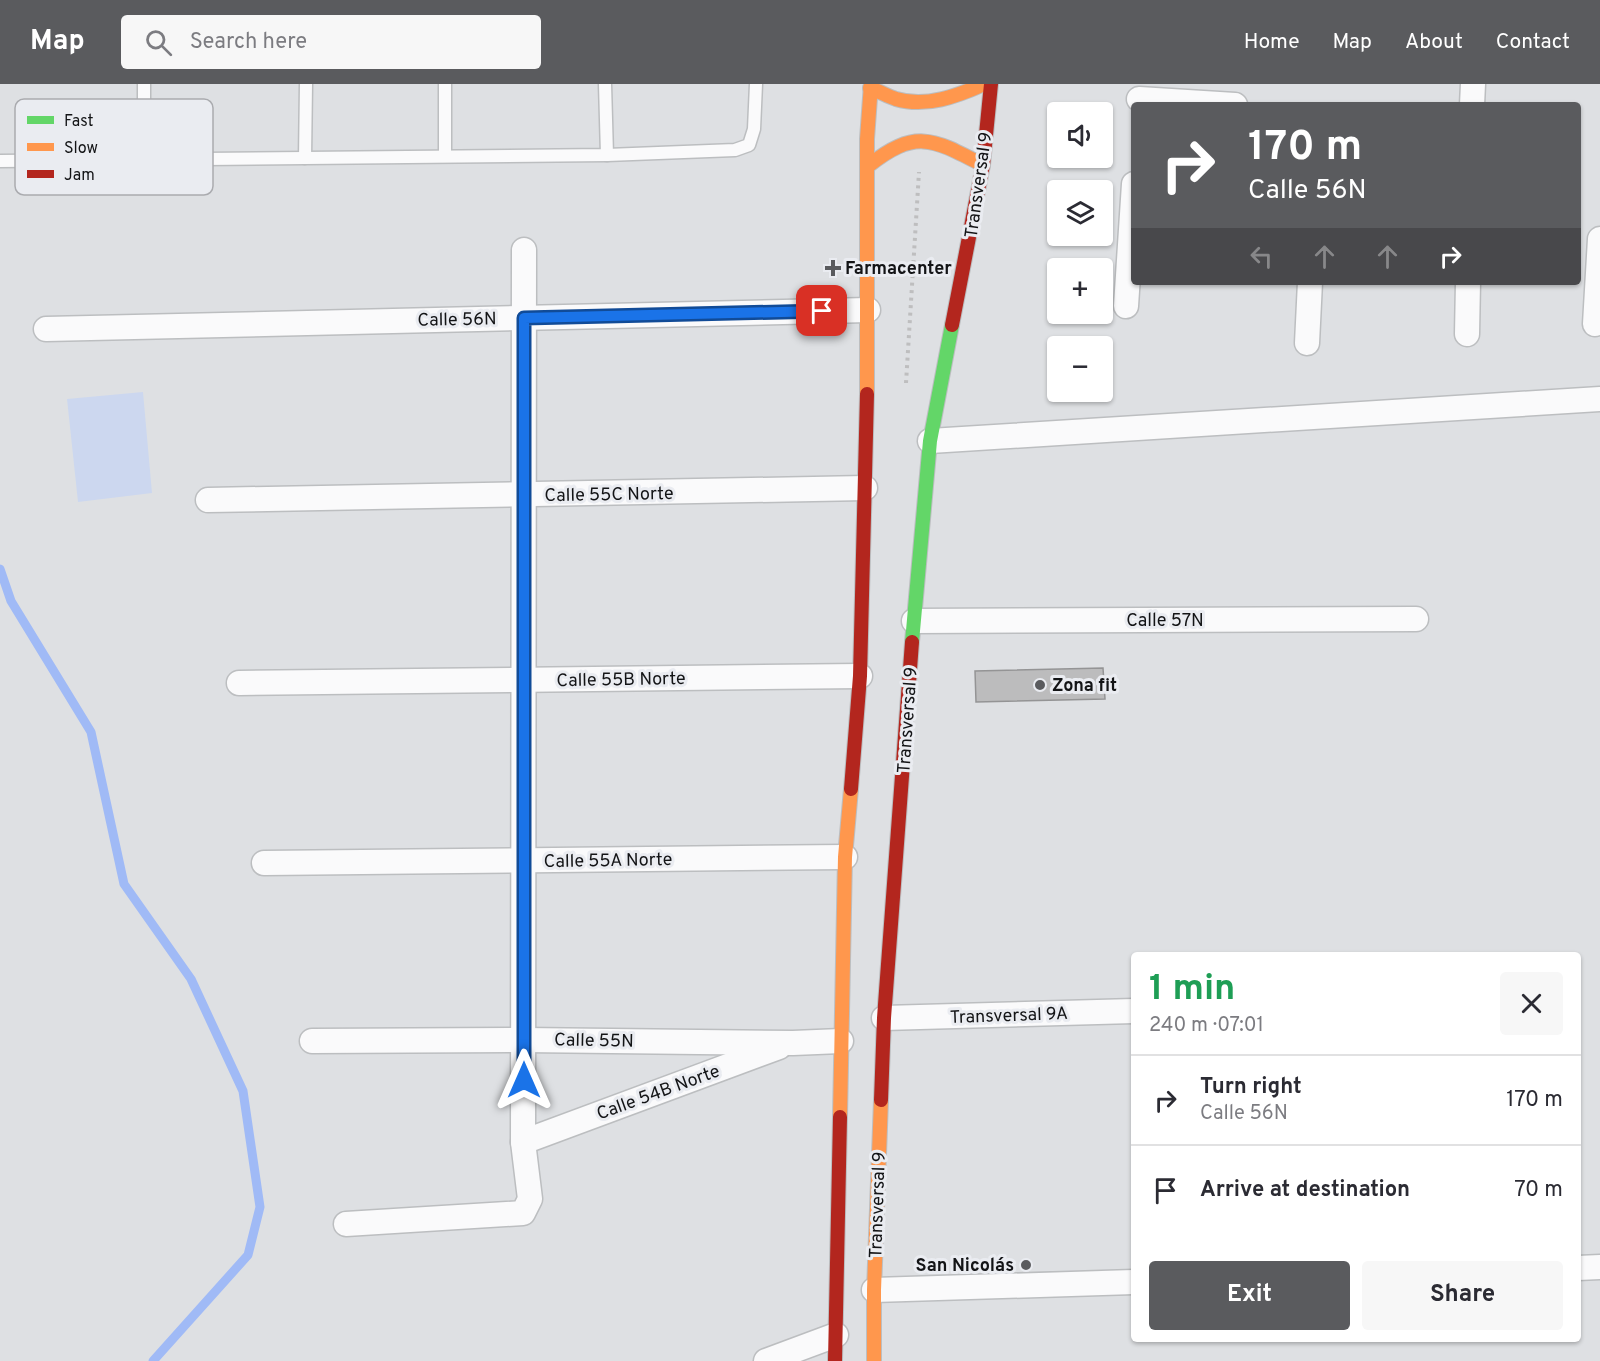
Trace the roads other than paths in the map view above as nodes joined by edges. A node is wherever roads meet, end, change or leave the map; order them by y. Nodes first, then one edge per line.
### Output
1 (306, 84) edge
2 (444, 84) edge
3 (605, 84) edge
4 (756, 84) edge
5 (984, 84) edge
6 (991, 84) edge
7 (1473, 84) edge
8 (870, 86) edge
9 (1140, 96) edge
10 (1203, 102) edge
11 (1472, 102) edge
12 (607, 155) junction
13 (445, 156) junction
14 (305, 158) junction
15 (213, 159) edge
16 (0, 161) edge
17 (15, 161) edge
18 (868, 165) junction
19 (983, 165) junction
20 (1131, 230) edge
21 (1600, 239) edge
22 (524, 250) dead end
23 (1310, 285) edge
24 (1468, 285) edge
25 (1126, 306) dead end
26 (868, 310) junction
27 (524, 318) junction
28 (1594, 324) dead end
29 (46, 329) dead end
30 (1467, 334) dead end
31 (1307, 343) dead end
32 (1600, 399) edge
33 (930, 441) junction
34 (865, 488) junction
35 (524, 496) junction
36 (208, 500) dead end
37 (1416, 619) dead end
38 (914, 621) junction
39 (860, 676) junction
40 (524, 680) junction
41 (239, 683) dead end
42 (845, 857) junction
43 (524, 861) junction
44 (264, 863) dead end
45 (1131, 1011) edge
46 (884, 1018) junction
47 (524, 1040) junction
48 (312, 1041) dead end
49 (841, 1041) junction
50 (793, 1042) junction
51 (523, 1142) junction
52 (346, 1224) dead end
53 (1600, 1267) edge
54 (1581, 1268) edge
55 (1131, 1282) edge
56 (874, 1290) junction
57 (836, 1335) junction
58 (766, 1361) edge
59 (836, 1361) edge
60 (874, 1361) edge

1 - 14 lane
2 - 13 lane
3 - 12 lane
4 - 12 lane
5 - 8 main road
6 - 19 main road, Transversal 9
7 - 11 street
8 - 18 main road
9 - 10 street
12 - 13 lane
13 - 14 lane
14 - 15 lane
16 - 17 lane
18 - 19 main road
18 - 26 main road
19 - 33 main road, Transversal 9
20 - 25 street
21 - 28 street
22 - 27 street
23 - 31 street
24 - 30 street
26 - 27 street, Calle 56N
26 - 34 main road
27 - 29 street, Calle 56N
27 - 35 street
32 - 33 street
33 - 38 main road, Transversal 9
34 - 35 street, Calle 55C Norte
34 - 39 main road
35 - 36 street, Calle 55C Norte
35 - 40 street
37 - 38 street, Calle 57N
38 - 46 main road, Transversal 9
39 - 40 street, Calle 55B Norte
39 - 42 main road
40 - 41 street, Calle 55B Norte
40 - 43 street
42 - 43 street, Calle 55A Norte
42 - 49 main road
43 - 44 street, Calle 55A Norte
43 - 47 street
45 - 46 street, Transversal 9A
46 - 56 main road, Transversal 9
47 - 48 street, Calle 55N
47 - 50 street, Calle 55N
47 - 51 street
49 - 50 street, Calle 55N
49 - 57 main road
50 - 51 street, Calle 54B Norte
51 - 52 street
53 - 54 street
55 - 56 street
56 - 60 main road, Transversal 9
57 - 58 street
57 - 59 main road

